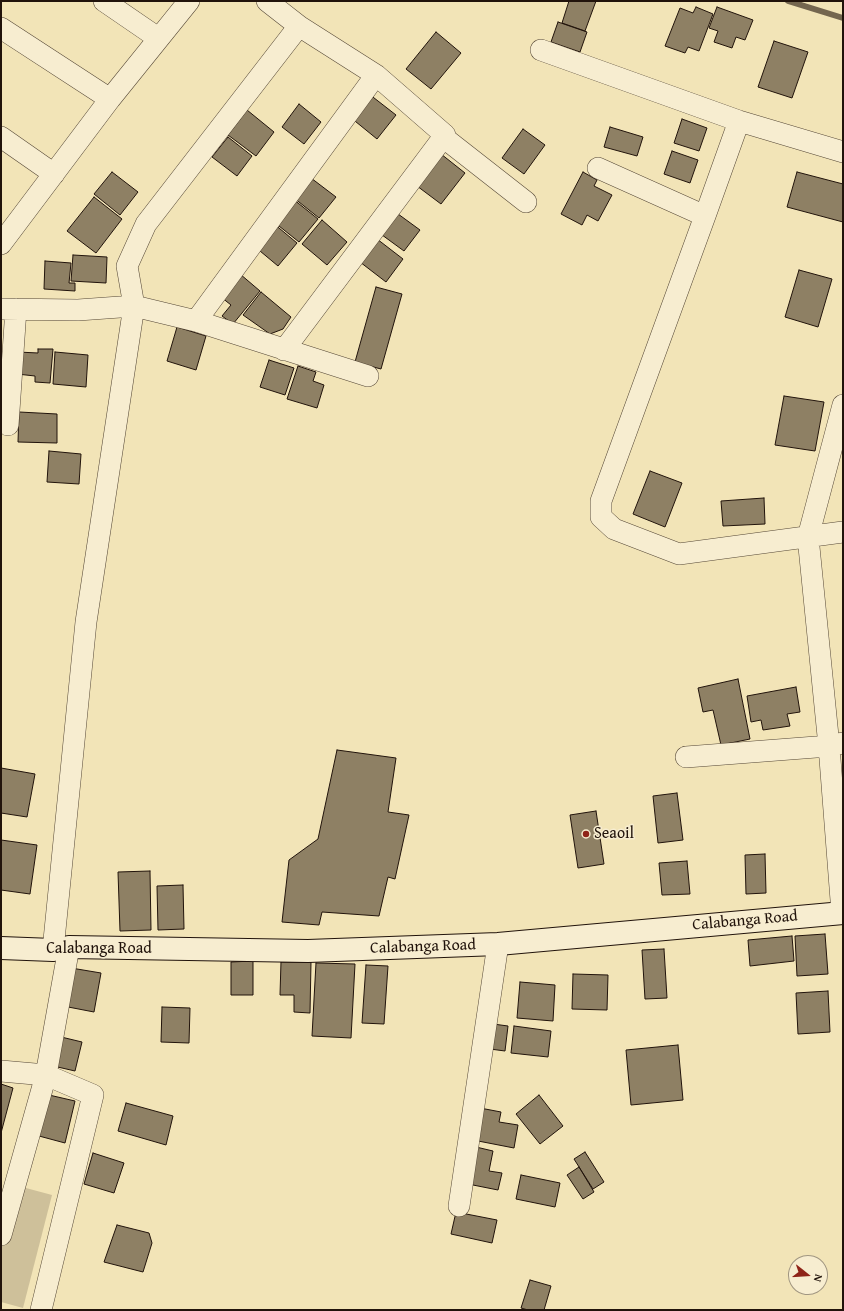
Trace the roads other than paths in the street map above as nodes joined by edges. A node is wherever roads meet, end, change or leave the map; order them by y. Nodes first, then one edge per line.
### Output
1 (104, 1) edge
2 (189, 1) edge
3 (267, 1) edge
4 (299, 26) junction
5 (1, 28) edge
6 (158, 38) junction
7 (541, 50) dead end
8 (376, 76) junction
9 (110, 99) junction
10 (739, 121) junction
11 (1, 137) edge
12 (443, 137) junction
13 (843, 152) edge
14 (598, 168) dead end
15 (54, 174) junction
16 (526, 202) dead end
17 (705, 216) junction
18 (1, 244) edge
19 (134, 306) junction
20 (8, 309) edge
21 (196, 321) junction
22 (284, 350) junction
23 (368, 376) dead end
24 (843, 405) edge
25 (8, 425) dead end
26 (843, 532) edge
27 (808, 537) junction
28 (836, 745) edge
29 (686, 757) dead end
30 (842, 913) edge
31 (498, 944) junction
32 (1, 948) edge
33 (61, 949) junction
34 (1, 1071) edge
35 (46, 1075) junction
36 (459, 1206) dead end
37 (1, 1235) edge
38 (41, 1310) edge

1 - 6 street
2 - 6 street
3 - 4 street
4 - 8 street
4 - 19 street
5 - 9 street
6 - 9 street
7 - 10 street
8 - 12 street
8 - 21 street
9 - 15 street
10 - 13 street
10 - 17 street
11 - 15 street
12 - 16 street
12 - 22 street
14 - 17 street
15 - 18 street
17 - 27 street
19 - 20 street
19 - 21 street
19 - 33 street
20 - 25 street
21 - 22 street
22 - 23 street
24 - 27 street
26 - 27 street
27 - 28 street
28 - 29 street
28 - 30 street
30 - 31 main road, Calabanga Road
31 - 33 main road, Calabanga Road
31 - 36 street
32 - 33 main road, Calabanga Road
33 - 35 street
34 - 35 street
35 - 37 street
35 - 38 street

